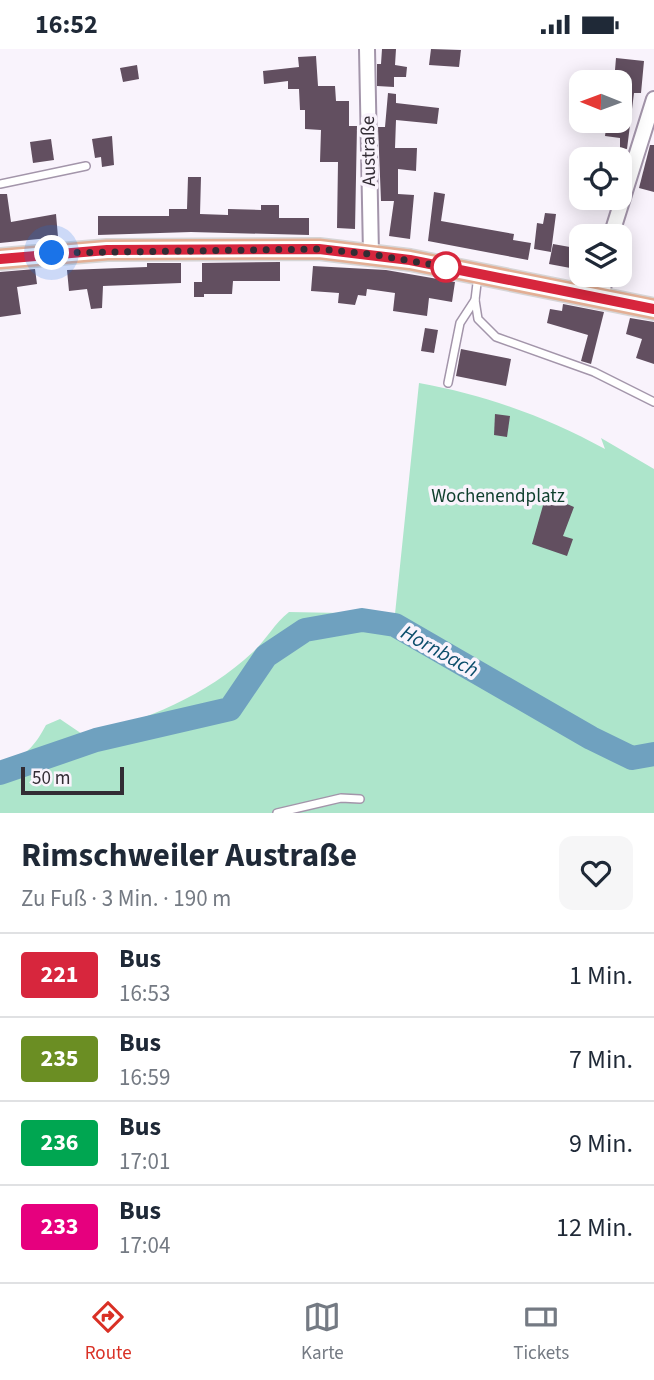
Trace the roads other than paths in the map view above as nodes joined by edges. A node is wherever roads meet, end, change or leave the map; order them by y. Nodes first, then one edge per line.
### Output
1 (368, 49) edge
2 (654, 99) edge
3 (86, 166) dead end
4 (0, 184) edge
5 (615, 224) edge
6 (370, 254) junction
7 (0, 259) edge
8 (479, 274) junction
9 (603, 287) edge
10 (602, 298) junction
11 (475, 300) junction
12 (654, 309) edge
13 (448, 383) dead end
14 (654, 402) edge
15 (360, 799) dead end
16 (277, 813) edge

1 - 6 street, Austraße
2 - 5 street
3 - 4 lane
6 - 7 main road
6 - 8 main road
8 - 10 main road
8 - 11 lane
9 - 10 street
10 - 12 main road
11 - 13 lane
11 - 14 lane
15 - 16 lane

